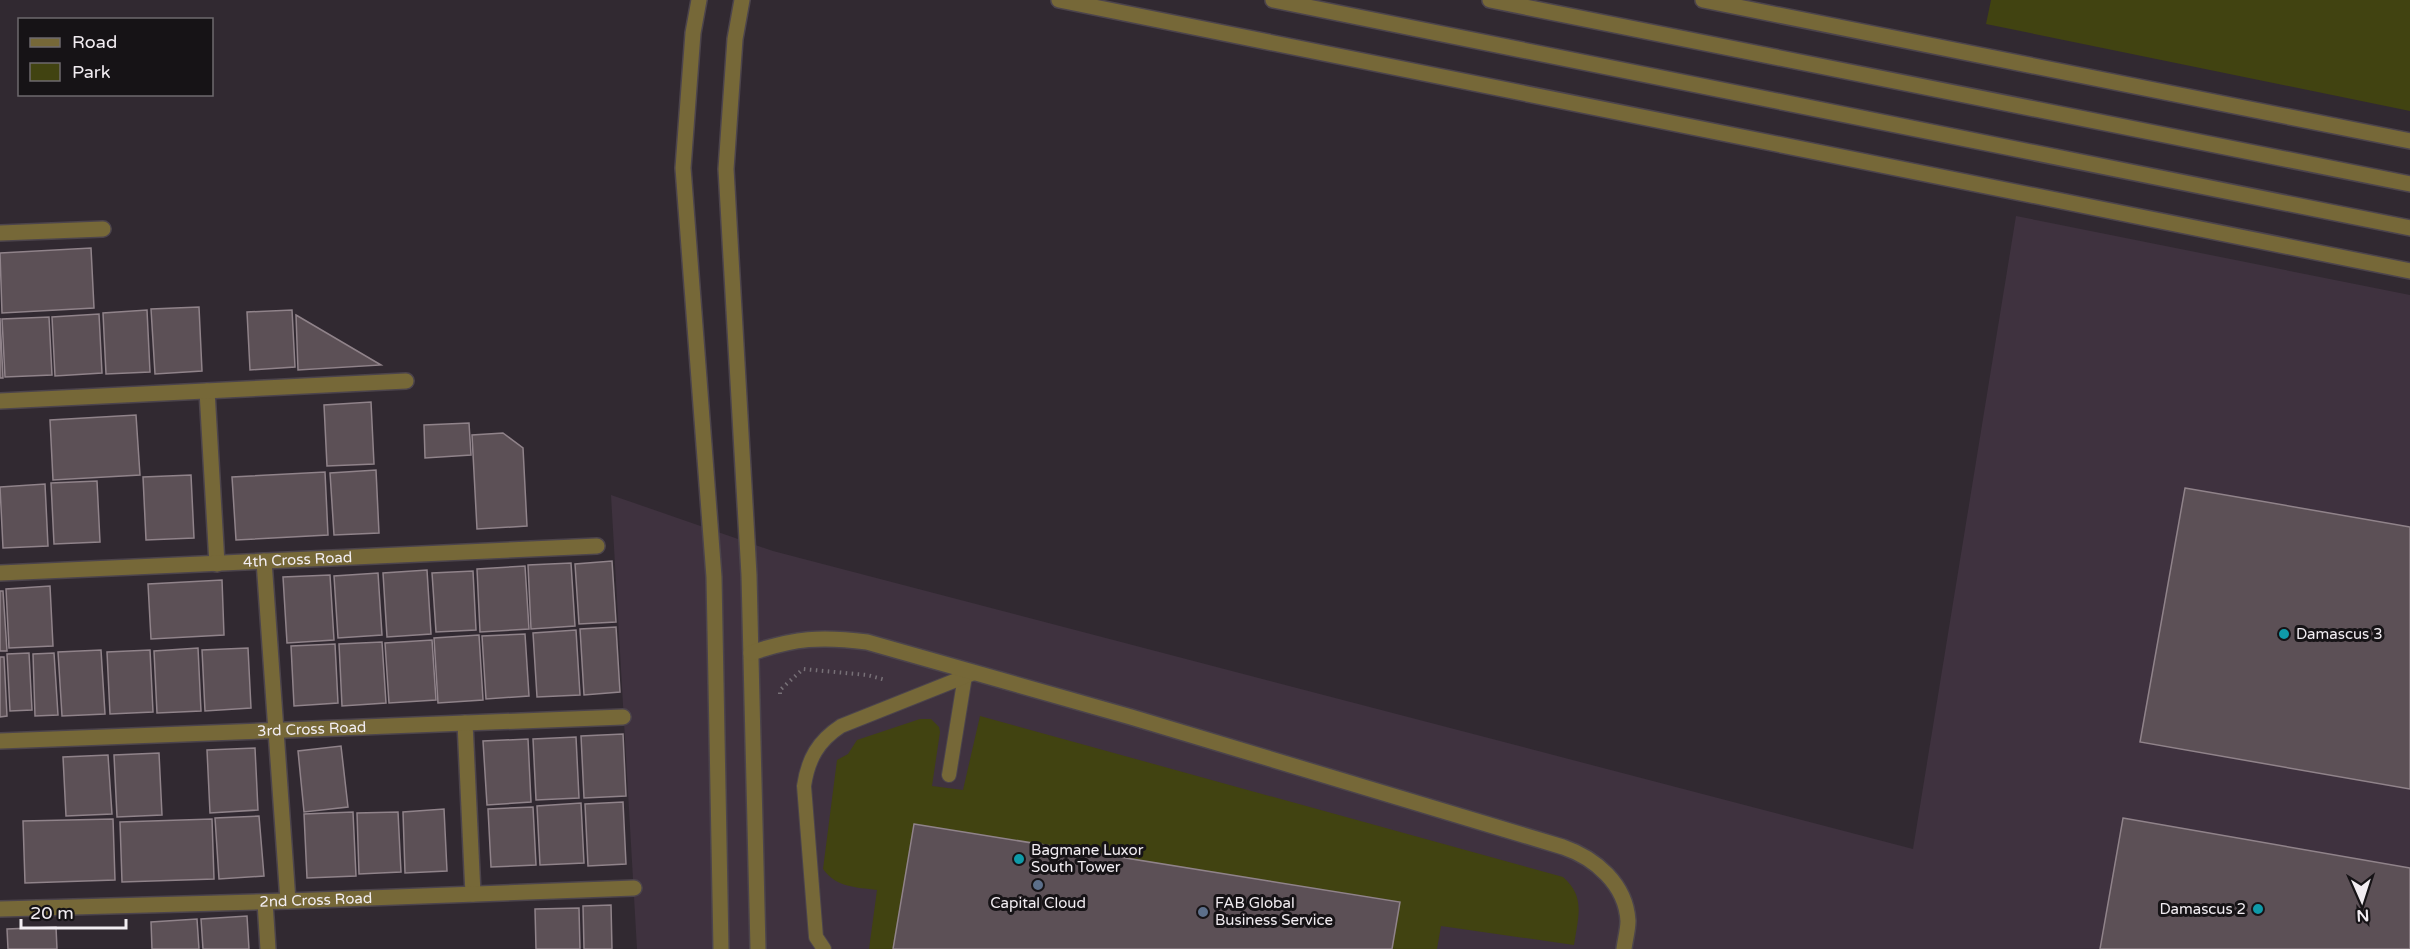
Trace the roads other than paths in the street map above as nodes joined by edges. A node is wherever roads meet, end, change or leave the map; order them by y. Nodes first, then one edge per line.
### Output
1 (699, 0) edge
2 (742, 0) edge
3 (1059, 0) edge
4 (1273, 0) edge
5 (1490, 0) edge
6 (1703, 0) edge
7 (2410, 141) edge
8 (2410, 184) edge
9 (2410, 228) edge
10 (103, 229) dead end
11 (0, 233) edge
12 (2410, 271) edge
13 (406, 381) dead end
14 (207, 391) junction
15 (0, 401) edge
16 (597, 546) dead end
17 (264, 561) junction
18 (217, 564) junction
19 (0, 573) edge
20 (751, 653) junction
21 (969, 674) junction
22 (623, 717) dead end
23 (465, 723) junction
24 (276, 731) junction
25 (0, 741) edge
26 (949, 775) dead end
27 (634, 888) dead end
28 (473, 894) junction
29 (288, 901) junction
30 (265, 902) junction
31 (0, 909) edge
32 (268, 949) edge
33 (721, 949) edge
34 (758, 949) edge
35 (824, 949) edge
36 (1624, 949) edge

1 - 33 street
2 - 20 street
3 - 12 street
4 - 9 street
5 - 8 street
6 - 7 street
10 - 11 street
13 - 14 street
14 - 15 street
14 - 18 street
16 - 17 street, 4th Cross Road
17 - 18 street, 4th Cross Road
17 - 24 street
18 - 19 street, 4th Cross Road
20 - 21 street
20 - 34 street
21 - 26 lane
21 - 35 lane
21 - 36 street
22 - 23 street, 3rd Cross Road
23 - 24 street, 3rd Cross Road
23 - 28 street
24 - 25 street, 3rd Cross Road
24 - 29 street
27 - 28 street, 2nd Cross Road
28 - 29 street, 2nd Cross Road
29 - 30 street, 2nd Cross Road
30 - 31 street, 2nd Cross Road
30 - 32 street

